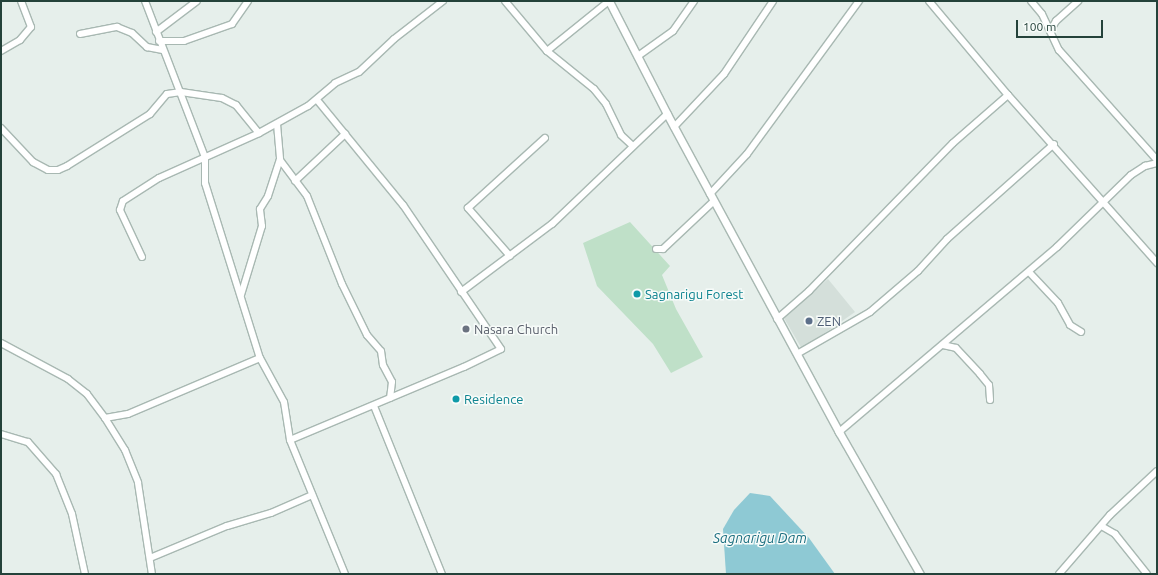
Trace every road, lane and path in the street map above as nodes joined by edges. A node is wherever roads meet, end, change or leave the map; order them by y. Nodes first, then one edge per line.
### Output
1 (21, 1) edge
2 (145, 1) edge
3 (197, 1) edge
4 (248, 1) edge
5 (443, 1) edge
6 (505, 1) edge
7 (609, 1) edge
8 (694, 1) edge
9 (773, 1) edge
10 (859, 1) edge
11 (929, 1) edge
12 (1031, 1) edge
13 (1078, 1) edge
14 (156, 32) junction
15 (1050, 32) junction
16 (80, 34) dead end
17 (159, 41) junction
18 (163, 50) junction
19 (1, 51) edge
20 (547, 51) junction
21 (638, 56) junction
22 (181, 92) junction
23 (1008, 95) junction
24 (317, 100) junction
25 (667, 114) junction
26 (277, 124) junction
27 (674, 127) junction
28 (1, 128) edge
29 (259, 133) junction
30 (345, 134) junction
31 (545, 138) dead end
32 (1054, 144) junction
33 (633, 146) junction
34 (205, 157) junction
35 (280, 160) junction
36 (1157, 160) edge
37 (1157, 163) edge
38 (295, 181) junction
39 (710, 194) junction
40 (714, 201) junction
41 (1103, 202) junction
42 (656, 249) dead end
43 (510, 256) junction
44 (142, 257) dead end
45 (1157, 263) edge
46 (1029, 272) junction
47 (461, 292) junction
48 (241, 295) junction
49 (777, 319) junction
50 (1081, 332) dead end
51 (1, 343) edge
52 (943, 345) junction
53 (797, 354) junction
54 (260, 358) junction
55 (390, 398) junction
56 (990, 400) dead end
57 (374, 406) junction
58 (105, 418) junction
59 (839, 432) junction
60 (1, 434) edge
61 (290, 440) junction
62 (1157, 472) edge
63 (312, 495) junction
64 (1103, 527) junction
65 (150, 558) junction
66 (85, 574) edge
67 (152, 574) edge
68 (345, 574) edge
69 (442, 574) edge
70 (920, 574) edge
71 (1059, 574) edge
72 (1147, 574) edge

1 - 19 street
2 - 14 street
3 - 14 street
4 - 17 street
5 - 24 street
6 - 20 street
7 - 20 street
7 - 21 street
8 - 21 street
9 - 27 street
10 - 39 street
11 - 23 street
12 - 15 street
13 - 15 street
14 - 17 street
15 - 36 street
16 - 18 street
17 - 18 street
18 - 22 street
20 - 33 street
21 - 25 street
22 - 28 street
22 - 29 street
22 - 34 street
23 - 32 street
23 - 49 street
24 - 26 street
24 - 30 street
25 - 27 street
25 - 33 street
26 - 29 street
26 - 35 street
27 - 39 street
29 - 34 street
30 - 38 street
30 - 47 street
31 - 43 street
32 - 41 street
32 - 53 street
33 - 43 street
34 - 44 street
34 - 48 street
35 - 38 street
35 - 48 street
37 - 41 street
38 - 55 street
39 - 40 street
40 - 42 street
40 - 49 street
41 - 45 street
41 - 46 street
43 - 47 street
46 - 50 street
46 - 52 street
47 - 55 street
48 - 54 street
49 - 53 street
51 - 58 street
52 - 56 street
52 - 59 street
53 - 59 street
54 - 58 street
54 - 61 street
55 - 57 street
57 - 61 street
57 - 69 street
58 - 65 street
59 - 70 street
60 - 66 street
61 - 63 street
62 - 64 street
63 - 65 street
63 - 68 street
64 - 71 street
64 - 72 street
65 - 67 street

